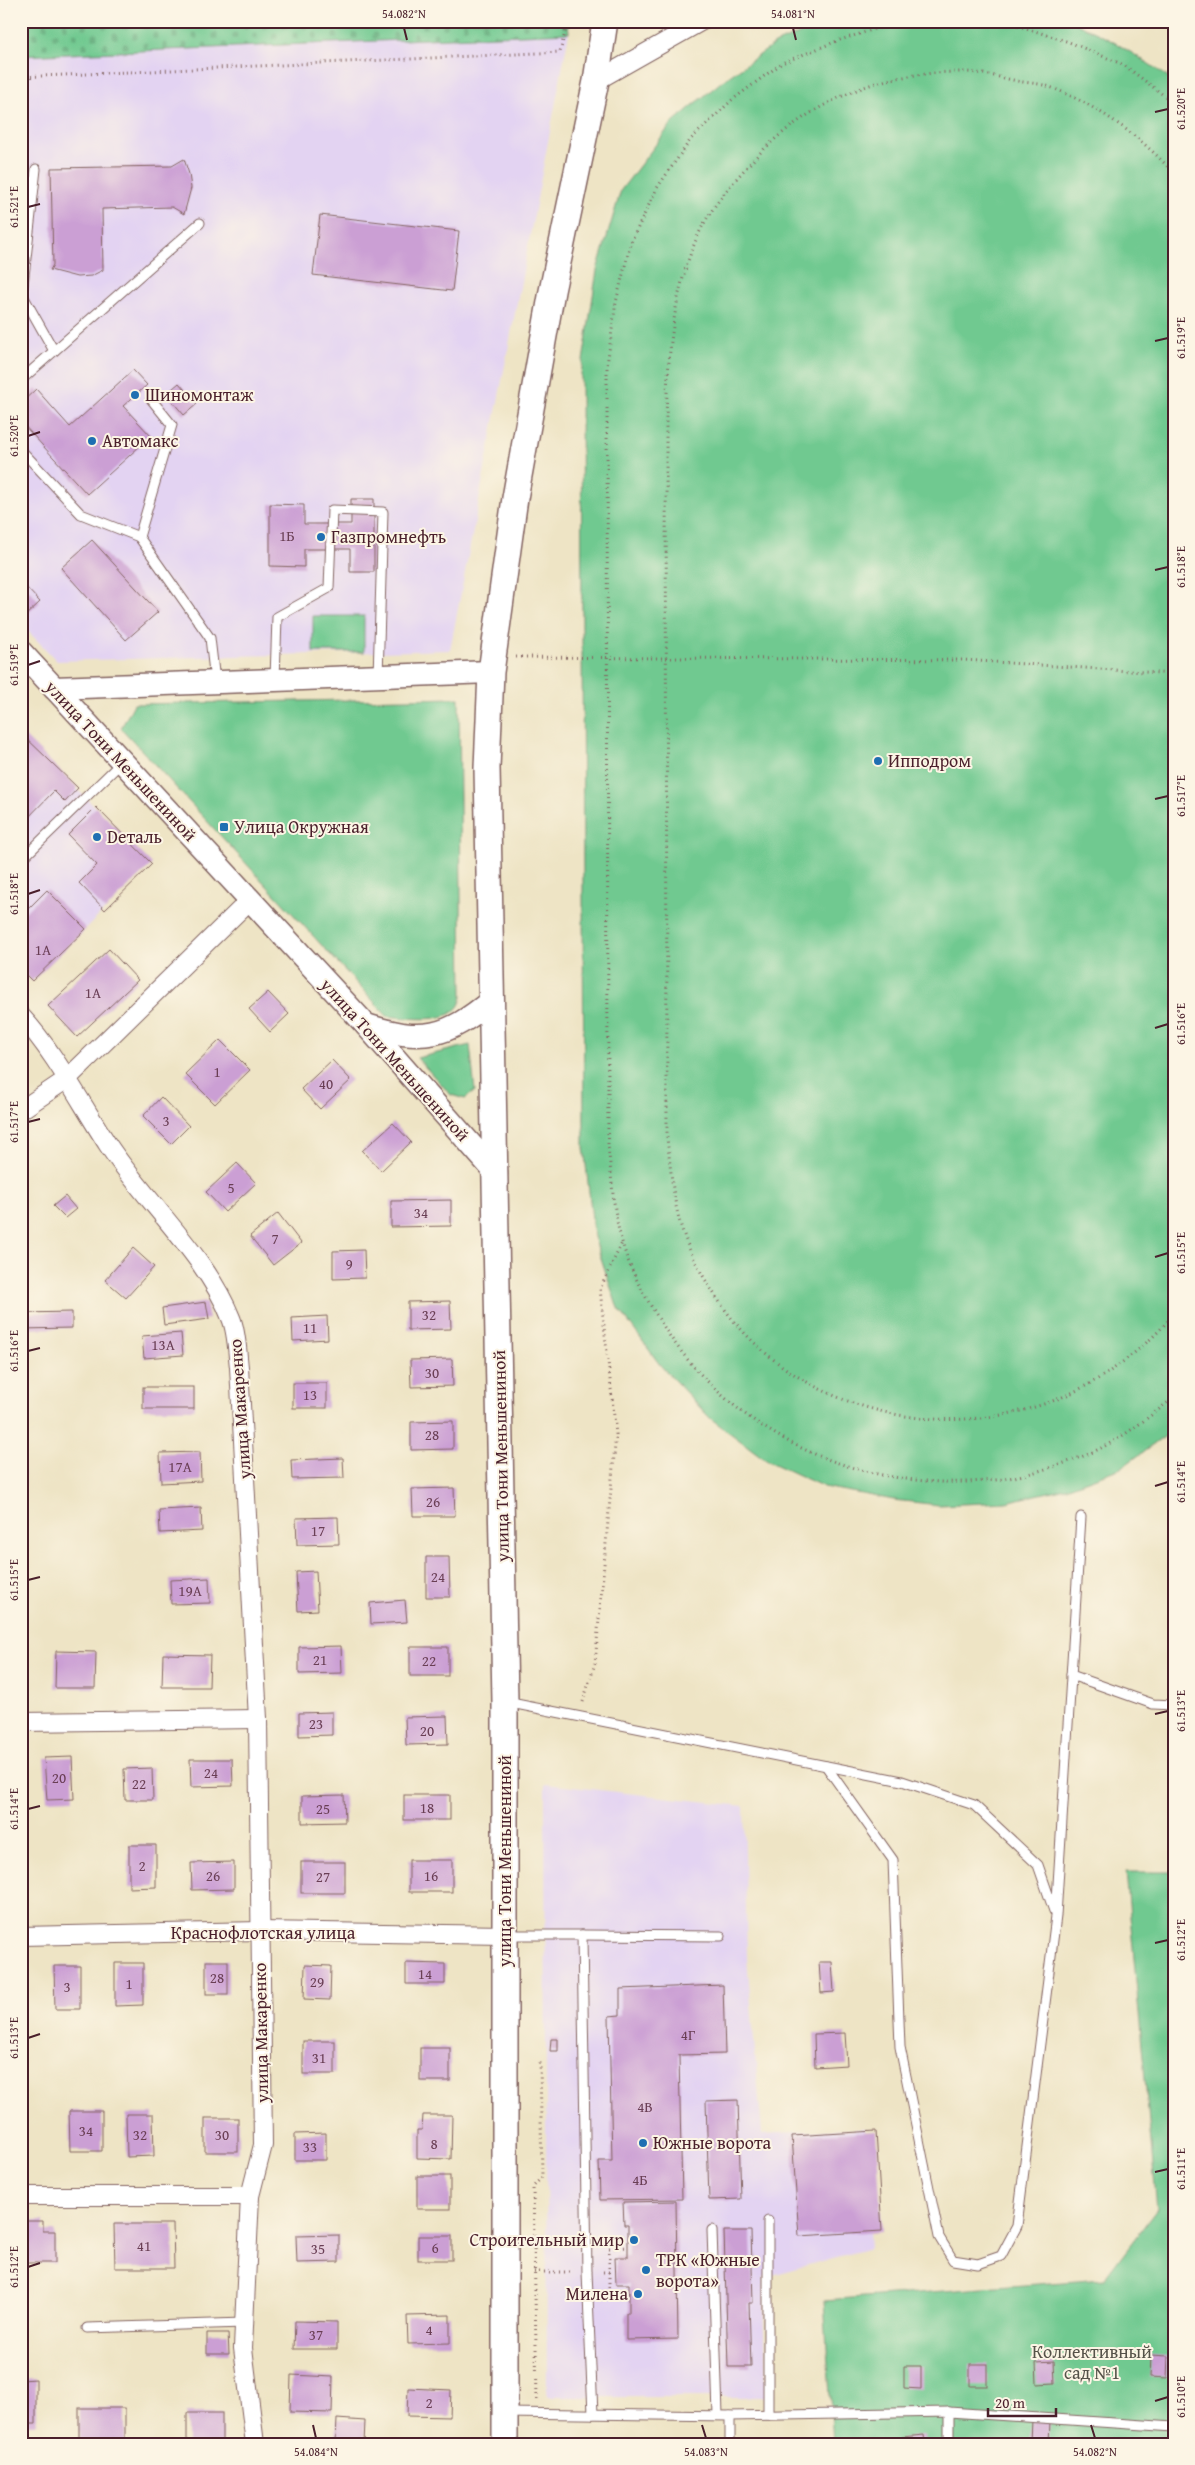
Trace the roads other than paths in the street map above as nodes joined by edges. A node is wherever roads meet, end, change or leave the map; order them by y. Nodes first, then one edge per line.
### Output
1 (605, 21) edge
2 (702, 21) edge
3 (596, 81) junction
4 (36, 169) dead end
5 (200, 224) dead end
6 (54, 351) junction
7 (21, 380) edge
8 (151, 399) dead end
9 (21, 450) edge
10 (139, 538) junction
11 (24, 661) edge
12 (492, 664) junction
13 (378, 676) junction
14 (276, 680) junction
15 (215, 682) junction
16 (54, 688) junction
17 (122, 762) junction
18 (21, 860) edge
19 (250, 900) junction
20 (492, 1000) junction
21 (21, 1016) edge
22 (365, 1024) junction
23 (67, 1079) junction
24 (21, 1110) edge
25 (496, 1173) junction
26 (1081, 1517) dead end
27 (1071, 1676) junction
28 (505, 1702) junction
29 (1174, 1705) edge
30 (258, 1719) junction
31 (21, 1722) edge
32 (826, 1766) junction
33 (1056, 1916) junction
34 (260, 1931) junction
35 (582, 1934) junction
36 (505, 1935) junction
37 (21, 1936) edge
38 (721, 1936) dead end
39 (21, 2196) edge
40 (250, 2196) junction
41 (768, 2220) dead end
42 (712, 2230) dead end
43 (244, 2323) junction
44 (87, 2328) dead end
45 (949, 2412) junction
46 (505, 2413) junction
47 (592, 2414) junction
48 (718, 2415) junction
49 (768, 2415) junction
50 (730, 2416) junction
51 (1174, 2427) edge
52 (255, 2444) edge
53 (505, 2444) edge
54 (730, 2444) edge
55 (949, 2444) edge

1 - 3 main road
2 - 3 street
3 - 12 main road
4 - 6 lane
5 - 6 lane
6 - 7 lane
8 - 10 lane
9 - 10 lane
10 - 15 lane
11 - 16 street, улица Тони Меньшениной
12 - 13 street
12 - 20 main road
13 - 14 street
13 - 14 lane
14 - 15 street
15 - 16 street
16 - 17 street, улица Тони Меньшениной
17 - 18 lane
17 - 19 street, улица Тони Меньшениной
19 - 22 street, улица Тони Меньшениной
19 - 23 street
20 - 22 street
20 - 25 main road
21 - 23 street, улица Макаренко
22 - 25 street, улица Тони Меньшениной
23 - 24 street
23 - 30 street, улица Макаренко
25 - 28 main road, улица Тони Меньшениной
26 - 27 lane
27 - 29 lane
27 - 33 lane
28 - 32 lane
28 - 36 main road, улица Тони Меньшениной
30 - 31 street
30 - 34 street, улица Макаренко
32 - 33 lane
32 - 33 lane
34 - 36 street, Краснофлотская улица
34 - 37 street, Краснофлотская улица
34 - 40 street, улица Макаренко
35 - 36 lane
35 - 38 lane
35 - 47 lane
36 - 46 main road, улица Тони Меньшениной
39 - 40 street
40 - 43 street, улица Макаренко
41 - 49 lane
42 - 48 lane
43 - 44 lane
43 - 52 street, улица Макаренко
45 - 49 lane
45 - 51 lane
45 - 55 lane
46 - 47 lane
46 - 53 main road, улица Тони Меньшениной
47 - 48 lane
48 - 50 lane
49 - 50 lane
50 - 54 lane

